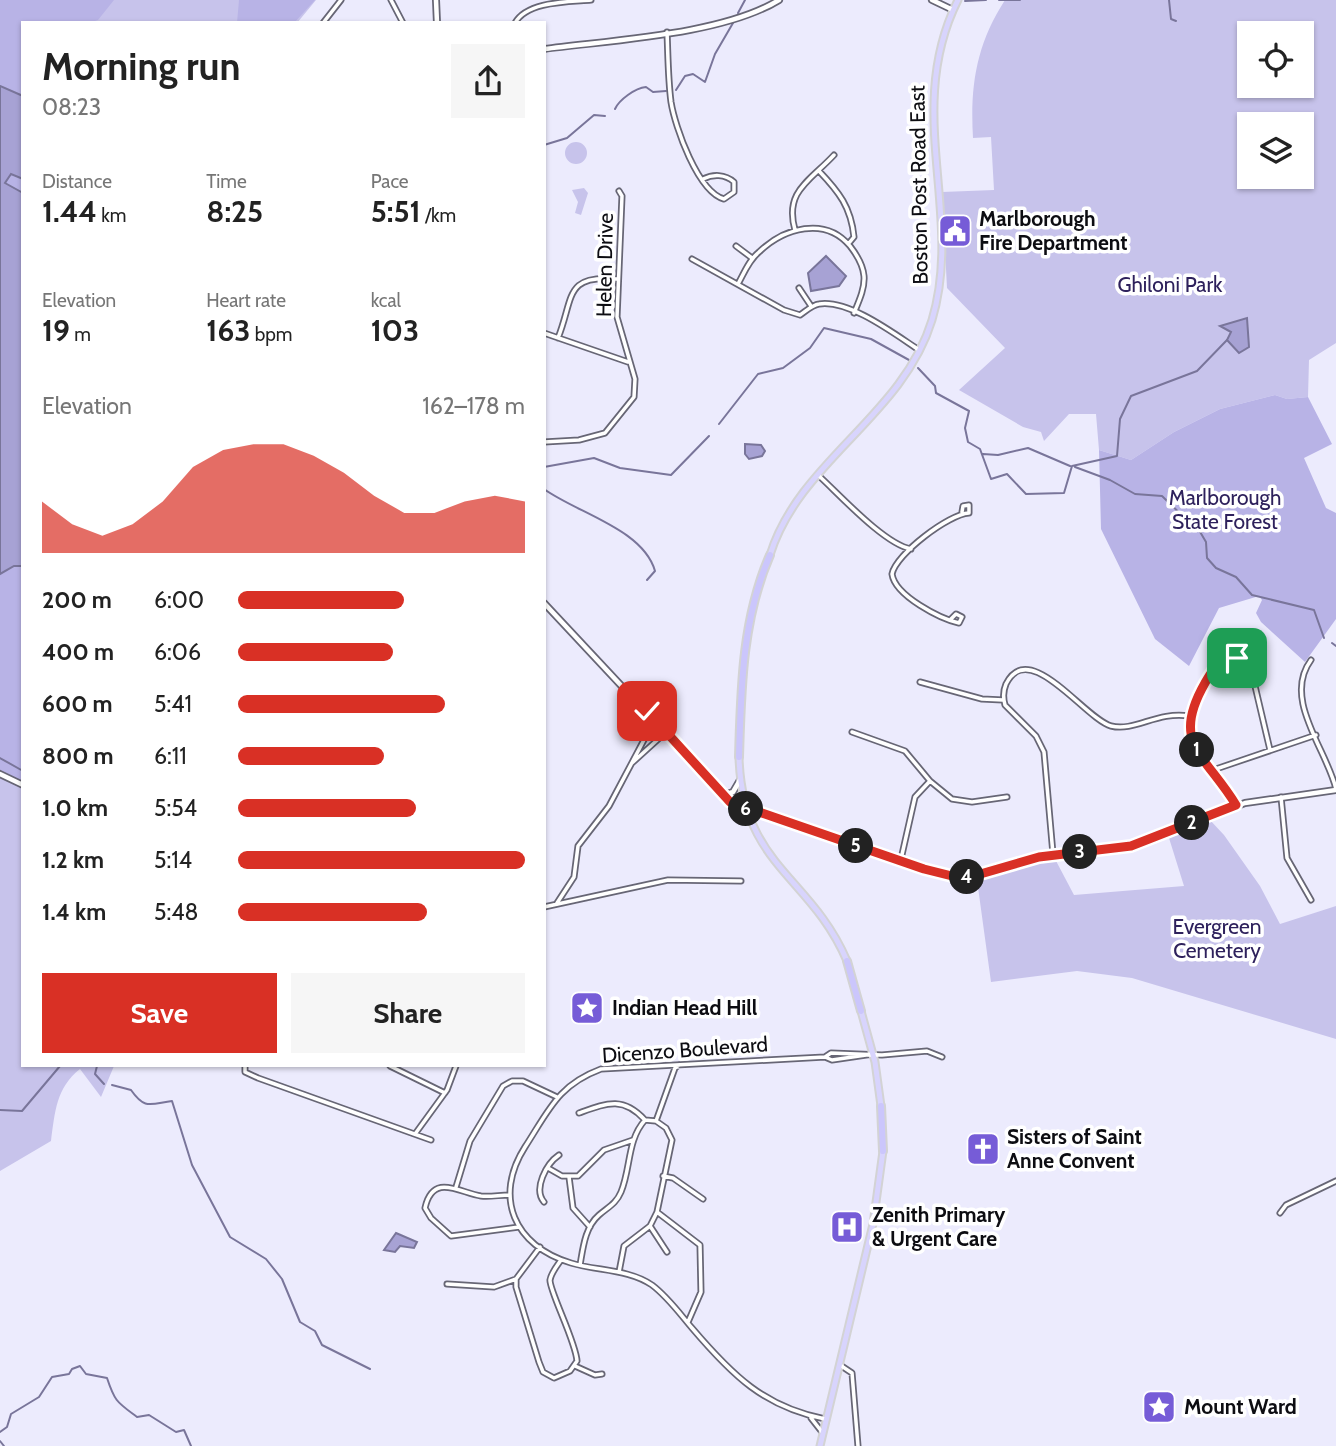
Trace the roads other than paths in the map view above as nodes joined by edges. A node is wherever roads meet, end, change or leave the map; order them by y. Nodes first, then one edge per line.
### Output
1 (341, 0) edge
2 (391, 0) edge
3 (436, 0) edge
4 (591, 0) edge
5 (779, 0) edge
6 (932, 0) edge
7 (958, 0) edge
8 (567, 1) edge
9 (953, 10) junction
10 (325, 21) edge
11 (402, 21) edge
12 (436, 21) edge
13 (516, 21) edge
14 (667, 32) junction
15 (546, 49) edge
16 (834, 156) dead end
17 (818, 171) junction
18 (702, 179) junction
19 (619, 191) dead end
20 (795, 230) junction
21 (848, 244) junction
22 (736, 246) dead end
23 (752, 258) junction
24 (692, 259) dead end
25 (617, 279) junction
26 (738, 284) junction
27 (799, 288) dead end
28 (811, 306) junction
29 (854, 313) junction
30 (546, 334) edge
31 (558, 338) junction
32 (920, 350) junction
33 (629, 363) junction
34 (546, 442) edge
35 (818, 475) junction
36 (962, 512) dead end
37 (900, 547) junction
38 (912, 550) junction
39 (770, 555) joint
40 (900, 558) junction
41 (546, 605) edge
42 (951, 619) dead end
43 (1311, 660) dead end
44 (920, 682) dead end
45 (1003, 699) junction
46 (1189, 716) junction
47 (655, 719) junction
48 (666, 731) junction
49 (852, 732) dead end
50 (1316, 735) junction
51 (1270, 750) junction
52 (739, 757) joint
53 (631, 765) junction
54 (1213, 770) junction
55 (0, 774) edge
56 (740, 780) junction
57 (930, 780) junction
58 (21, 784) edge
59 (1336, 789) edge
60 (722, 795) junction
61 (1007, 797) dead end
62 (1281, 797) junction
63 (1236, 805) junction
64 (746, 809) junction
65 (1053, 855) junction
66 (901, 861) junction
67 (741, 881) dead end
68 (1311, 900) dead end
69 (557, 903) junction
70 (546, 906) edge
71 (847, 961) joint
72 (861, 1011) joint
73 (873, 1054) junction
74 (942, 1058) dead end
75 (681, 1063) junction
76 (245, 1067) edge
77 (392, 1067) edge
78 (455, 1067) edge
79 (445, 1093) junction
80 (557, 1097) junction
81 (881, 1106) joint
82 (579, 1113) dead end
83 (645, 1120) junction
84 (656, 1121) junction
85 (415, 1134) junction
86 (431, 1140) dead end
87 (633, 1140) junction
88 (883, 1151) joint
89 (559, 1155) dead end
90 (548, 1168) junction
91 (663, 1176) junction
92 (569, 1177) junction
93 (1336, 1181) edge
94 (456, 1187) junction
95 (509, 1195) junction
96 (703, 1199) dead end
97 (544, 1202) dead end
98 (657, 1212) junction
99 (1280, 1213) dead end
100 (650, 1226) junction
101 (520, 1227) junction
102 (590, 1228) junction
103 (540, 1247) junction
104 (667, 1252) dead end
105 (561, 1259) junction
106 (580, 1265) junction
107 (619, 1273) junction
108 (516, 1279) junction
109 (447, 1284) dead end
110 (687, 1322) junction
111 (838, 1364) junction
112 (575, 1366) junction
113 (602, 1374) dead end
114 (811, 1418) junction
115 (825, 1419) junction
116 (822, 1432) junction
117 (820, 1446) edge
118 (858, 1446) edge

1 - 10 street
2 - 11 street
3 - 12 street
4 - 8 street
5 - 14 street
6 - 9 street
7 - 9 main road, Boston Post Road East
8 - 13 street
9 - 32 main road, Boston Post Road East
14 - 15 street
14 - 18 street
16 - 17 street
17 - 20 street
17 - 21 street
18 - 18 street
19 - 25 street, Helen Drive
20 - 21 street
20 - 23 street
21 - 29 street
22 - 23 street
23 - 26 street
24 - 26 street
25 - 31 street
25 - 33 street, Helen Drive
26 - 28 street
27 - 28 street
28 - 29 street
29 - 32 street
30 - 31 street
31 - 33 street
32 - 35 main road, Boston Post Road East
33 - 34 street, Helen Drive
35 - 37 street
35 - 39 main road, Boston Post Road East
36 - 38 street
37 - 38 street
37 - 40 street
38 - 40 street
39 - 52 highway, Boston Post Road East
40 - 42 street
41 - 47 street
43 - 50 street
44 - 45 street
45 - 46 street
45 - 65 street
46 - 51 street
46 - 54 street
47 - 48 street
47 - 53 street
48 - 53 street
48 - 60 street
49 - 57 street
50 - 51 street
50 - 59 street
51 - 54 street
52 - 56 main road, Boston Post Road East
53 - 69 street
54 - 63 street
55 - 58 street
56 - 60 street
56 - 64 main road, Boston Post Road East
57 - 61 street
57 - 66 street
59 - 62 street
60 - 64 street
62 - 63 street
62 - 68 street
63 - 65 street
64 - 66 street
64 - 71 main road, Boston Post Road East
65 - 66 street
67 - 69 street
69 - 70 street
71 - 72 highway, Boston Post Road East
72 - 73 main road, Boston Post Road East
73 - 74 street, Dicenzo Boulevard
73 - 75 street, Dicenzo Boulevard
73 - 81 main road, Boston Post Road East
75 - 80 street, Dicenzo Boulevard
75 - 84 street
76 - 85 street
77 - 79 street
78 - 79 street
79 - 85 street
80 - 94 street
80 - 95 street, Dicenzo Boulevard
81 - 88 highway, Boston Post Road East
82 - 83 street
83 - 84 street
83 - 87 street
84 - 91 street
85 - 86 street
87 - 92 street
87 - 102 street
88 - 111 main road, Boston Post Road East
89 - 90 street
90 - 92 street
90 - 97 street
91 - 96 street
91 - 98 street
92 - 102 street
93 - 99 street
94 - 95 street
94 - 101 street
95 - 101 street
98 - 100 street
98 - 110 street
100 - 104 street
100 - 107 street
101 - 103 street
102 - 106 street
103 - 105 street
103 - 108 street
105 - 106 street
105 - 112 street
106 - 107 street
107 - 110 street
108 - 109 street
108 - 112 street
110 - 114 street
111 - 115 main road, Boston Post Road East
111 - 118 street
112 - 113 street
114 - 115 street
114 - 116 street
115 - 116 main road, Boston Post Road East
116 - 117 main road, Boston Post Road East

